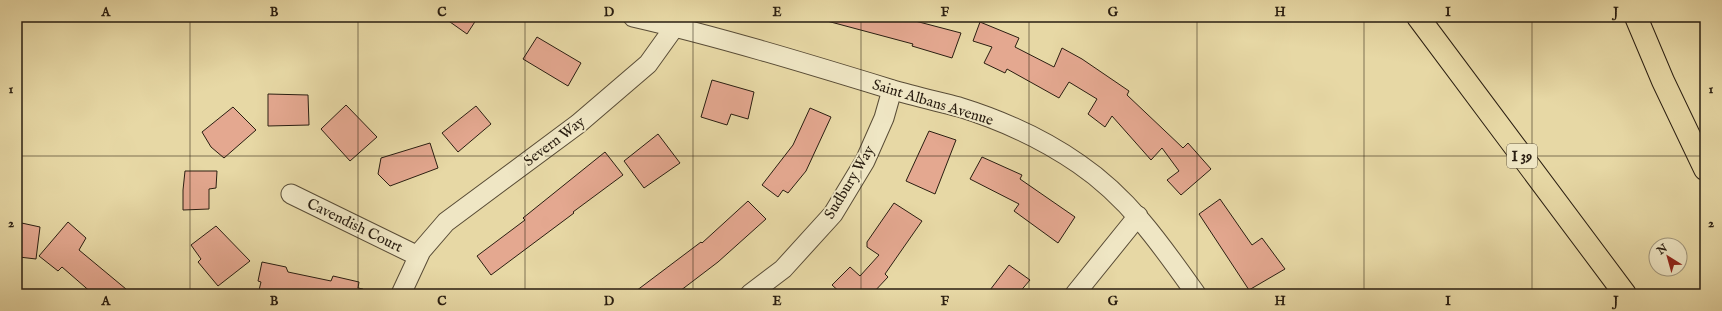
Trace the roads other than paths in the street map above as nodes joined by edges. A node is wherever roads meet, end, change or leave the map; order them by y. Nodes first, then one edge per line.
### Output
1 (633, 17) edge
2 (1418, 17) edge
3 (1636, 17) edge
4 (679, 22) edge
5 (892, 90) junction
6 (1705, 169) edge
7 (291, 194) dead end
8 (1138, 216) junction
9 (418, 256) junction
10 (402, 294) edge
11 (750, 294) edge
12 (1075, 294) edge
13 (1196, 294) edge
14 (1625, 294) edge

1 - 4 street, Saint Albans Avenue
2 - 14 highway, I 39
3 - 6 highway
4 - 5 street, Saint Albans Avenue
4 - 9 street, Severn Way
5 - 8 street, Saint Albans Avenue
5 - 11 street, Sudbury Way
7 - 9 street, Cavendish Court
8 - 12 street
8 - 13 street, Saint Albans Avenue
9 - 10 street, Severn Way

